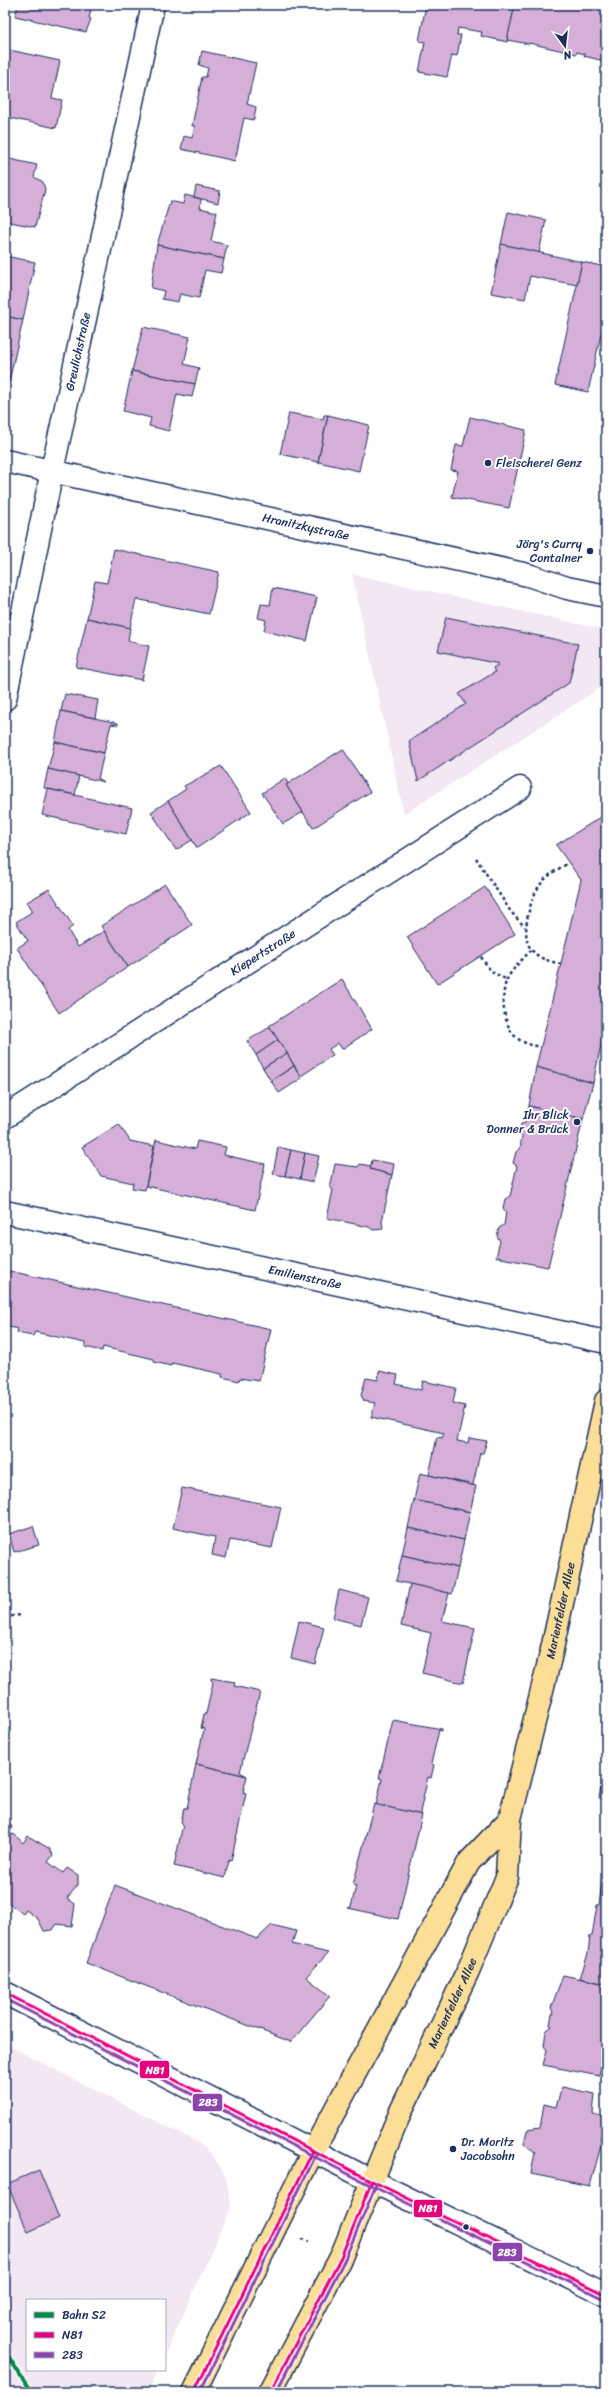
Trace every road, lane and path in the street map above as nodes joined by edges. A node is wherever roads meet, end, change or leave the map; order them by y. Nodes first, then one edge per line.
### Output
1 (153, 5) edge
2 (5, 461) edge
3 (52, 471) junction
4 (606, 596) edge
5 (5, 700) edge
6 (520, 788) dead end
7 (476, 858) dead end
8 (569, 863) dead end
9 (526, 927) junction
10 (531, 950) junction
11 (481, 956) dead end
12 (561, 964) dead end
13 (507, 980) junction
14 (541, 1048) dead end
15 (5, 1117) edge
16 (5, 1212) edge
17 (606, 1342) edge
18 (606, 1401) edge
19 (21, 1615) dead end
20 (5, 1617) edge
21 (510, 1819) junction
22 (5, 1994) edge
23 (312, 2151) junction
24 (372, 2181) junction
25 (606, 2295) edge
26 (194, 2392) edge
27 (270, 2392) edge

1 - 3 street, Greulichstraße
2 - 3 street, Hranitzkystraße
3 - 4 street, Hranitzkystraße
3 - 5 street, Greulichstraße
6 - 15 street, Kiepertstraße
7 - 9 path
8 - 9 path
9 - 10 path
10 - 12 path
10 - 13 path
11 - 13 path
13 - 14 path
16 - 17 street, Emilienstraße
18 - 21 main road, Marienfelder Allee
19 - 20 path
21 - 23 main road, Marienfelder Allee
21 - 24 main road, Marienfelder Allee
22 - 23 street
23 - 24 street
23 - 26 main road, Marienfelder Allee
24 - 25 street
24 - 27 main road, Marienfelder Allee

